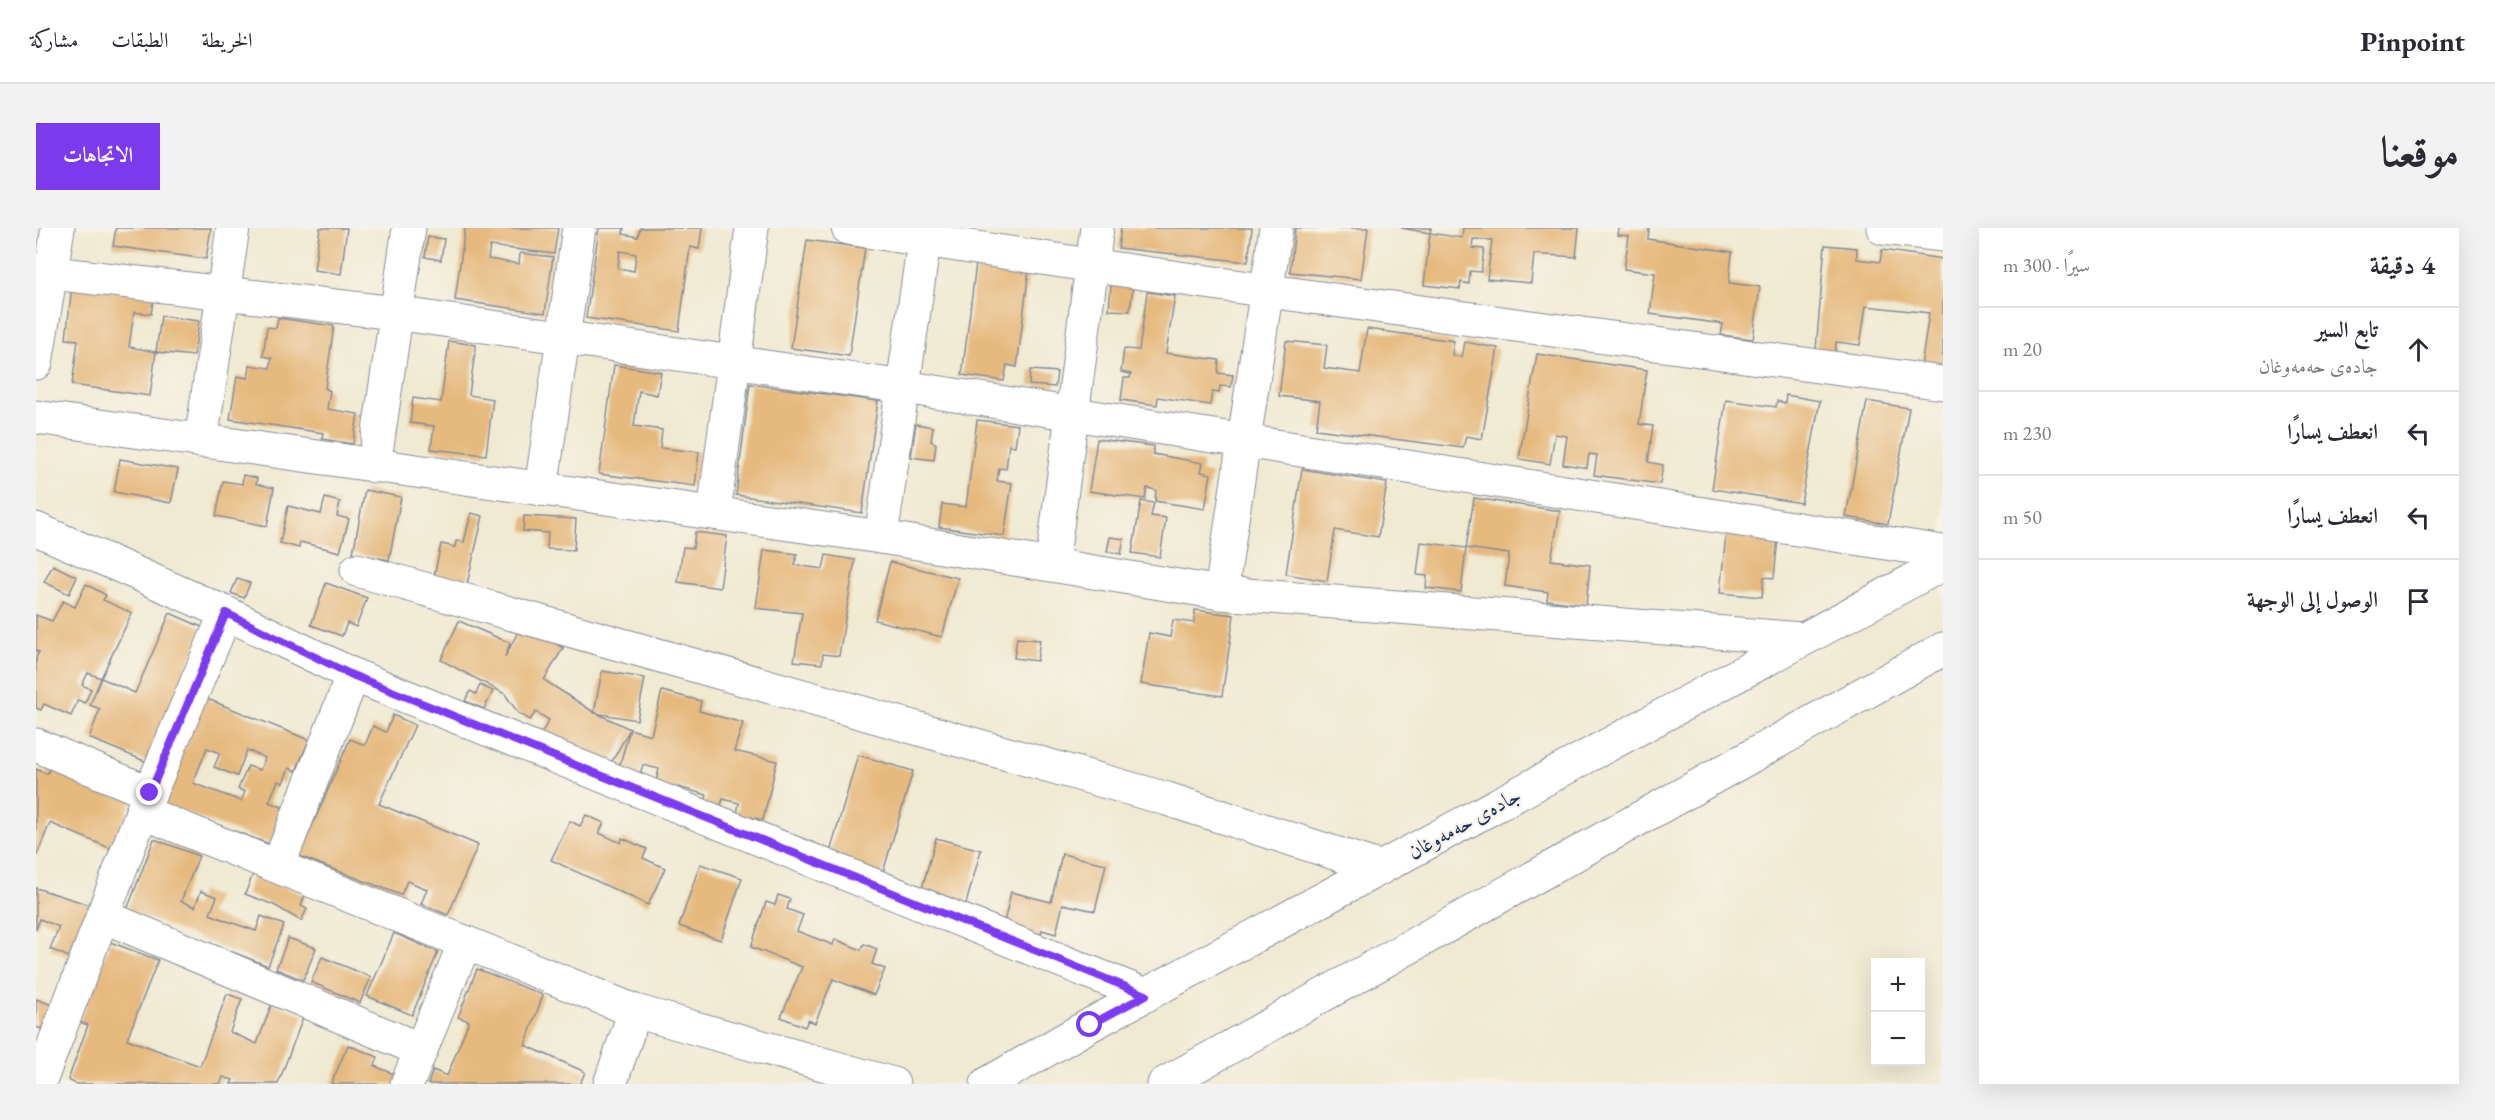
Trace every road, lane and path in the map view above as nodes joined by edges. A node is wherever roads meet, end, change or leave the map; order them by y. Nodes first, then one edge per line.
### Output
1 (58, 228) edge
2 (233, 228) edge
3 (409, 228) edge
4 (579, 228) edge
5 (752, 228) edge
6 (848, 228) edge
7 (1097, 228) edge
8 (1276, 228) edge
9 (1883, 228) edge
10 (925, 234) edge
11 (1943, 235) edge
12 (1091, 263) junction
13 (42, 272) edge
14 (224, 291) junction
15 (1267, 292) junction
16 (395, 313) junction
17 (561, 338) junction
18 (36, 363) edge
19 (733, 363) junction
20 (1943, 382) edge
21 (904, 387) junction
22 (1073, 414) junction
23 (36, 417) edge
24 (201, 441) junction
25 (1243, 441) junction
26 (374, 466) junction
27 (541, 489) junction
28 (714, 512) junction
29 (36, 529) edge
30 (881, 537) junction
31 (1943, 552) edge
32 (1052, 564) junction
33 (1943, 564) edge
34 (357, 570) dead end
35 (1221, 593) junction
36 (226, 613) junction
37 (1802, 639) junction
38 (1943, 649) edge
39 (352, 675) junction
40 (36, 745) edge
41 (146, 803) junction
42 (278, 866) junction
43 (1381, 868) junction
44 (103, 916) junction
45 (465, 942) junction
46 (1146, 995) junction
47 (635, 1011) junction
48 (421, 1050) junction
49 (1034, 1072) edge
50 (39, 1084) edge
51 (407, 1084) edge
52 (610, 1084) edge
53 (893, 1084) edge
54 (987, 1084) edge
55 (1164, 1084) edge

1 - 13 street
2 - 14 street
3 - 16 street
4 - 17 street
5 - 19 street
6 - 10 street
7 - 12 street
8 - 15 street
9 - 11 street
10 - 12 street
10 - 21 street
12 - 15 street
12 - 22 street
13 - 14 street
13 - 18 street
14 - 16 street
14 - 24 street
15 - 20 street
15 - 25 street
16 - 17 street
16 - 26 street
17 - 19 street
17 - 27 street
19 - 21 street
19 - 28 street
21 - 22 street
21 - 30 street
22 - 25 street
22 - 32 street
23 - 24 street
24 - 26 street
25 - 31 street
25 - 35 street
26 - 27 street
27 - 28 street
28 - 30 street
29 - 36 street
30 - 32 street
32 - 35 street
33 - 37 street, جادەی حەمەوغان
34 - 43 street
35 - 37 street
36 - 39 street
36 - 41 street
37 - 43 street, جادەی حەمەوغان
38 - 55 street
39 - 42 street
39 - 46 street
40 - 41 street
41 - 42 street
41 - 44 street
42 - 45 street
43 - 46 street, جادەی حەمەوغان
44 - 48 street
44 - 50 street
45 - 47 street
45 - 48 street
46 - 49 street, جادەی حەمەوغان
47 - 52 street
47 - 53 street
48 - 51 street
49 - 54 street, جادەی حەمەوغان

